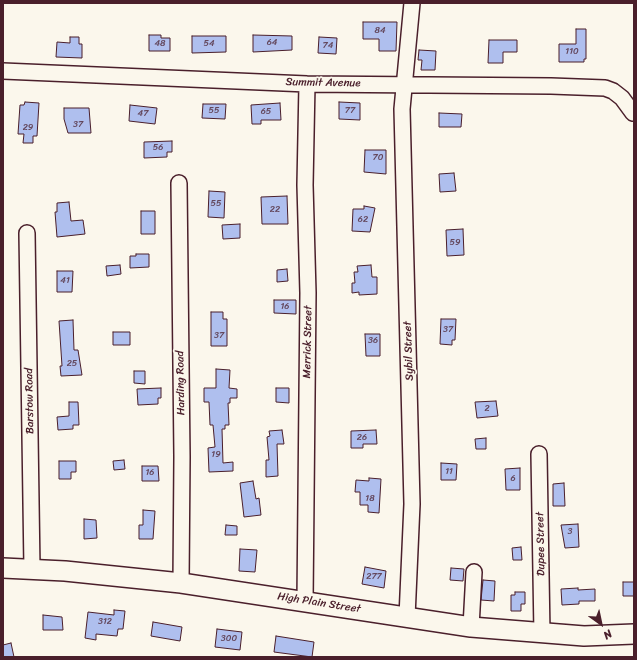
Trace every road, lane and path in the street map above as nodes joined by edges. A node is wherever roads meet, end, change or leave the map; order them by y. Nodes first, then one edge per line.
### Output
1 (412, 3) edge
2 (3, 71) edge
3 (307, 84) junction
4 (404, 84) junction
5 (633, 113) dead end
6 (179, 183) dead end
7 (27, 233) dead end
8 (540, 454) dead end
9 (3, 568) edge
10 (32, 569) junction
11 (474, 572) dead end
12 (181, 583) junction
13 (305, 601) junction
14 (407, 617) junction
15 (471, 627) junction
16 (542, 634) junction
17 (634, 634) edge

1 - 4 street, Sybil Street
2 - 3 street, Summit Avenue
3 - 4 street, Summit Avenue
3 - 13 street, Merrick Street
4 - 5 street, Summit Avenue
4 - 14 street, Sybil Street
6 - 12 street, Harding Road
7 - 10 street, Barstow Road
8 - 16 street, Dupee Street
9 - 10 main road, High Plain Street
10 - 12 main road, High Plain Street
11 - 15 street
12 - 13 main road, High Plain Street
13 - 14 main road, High Plain Street
14 - 15 main road, High Plain Street
15 - 16 main road, High Plain Street
16 - 17 main road, High Plain Street

